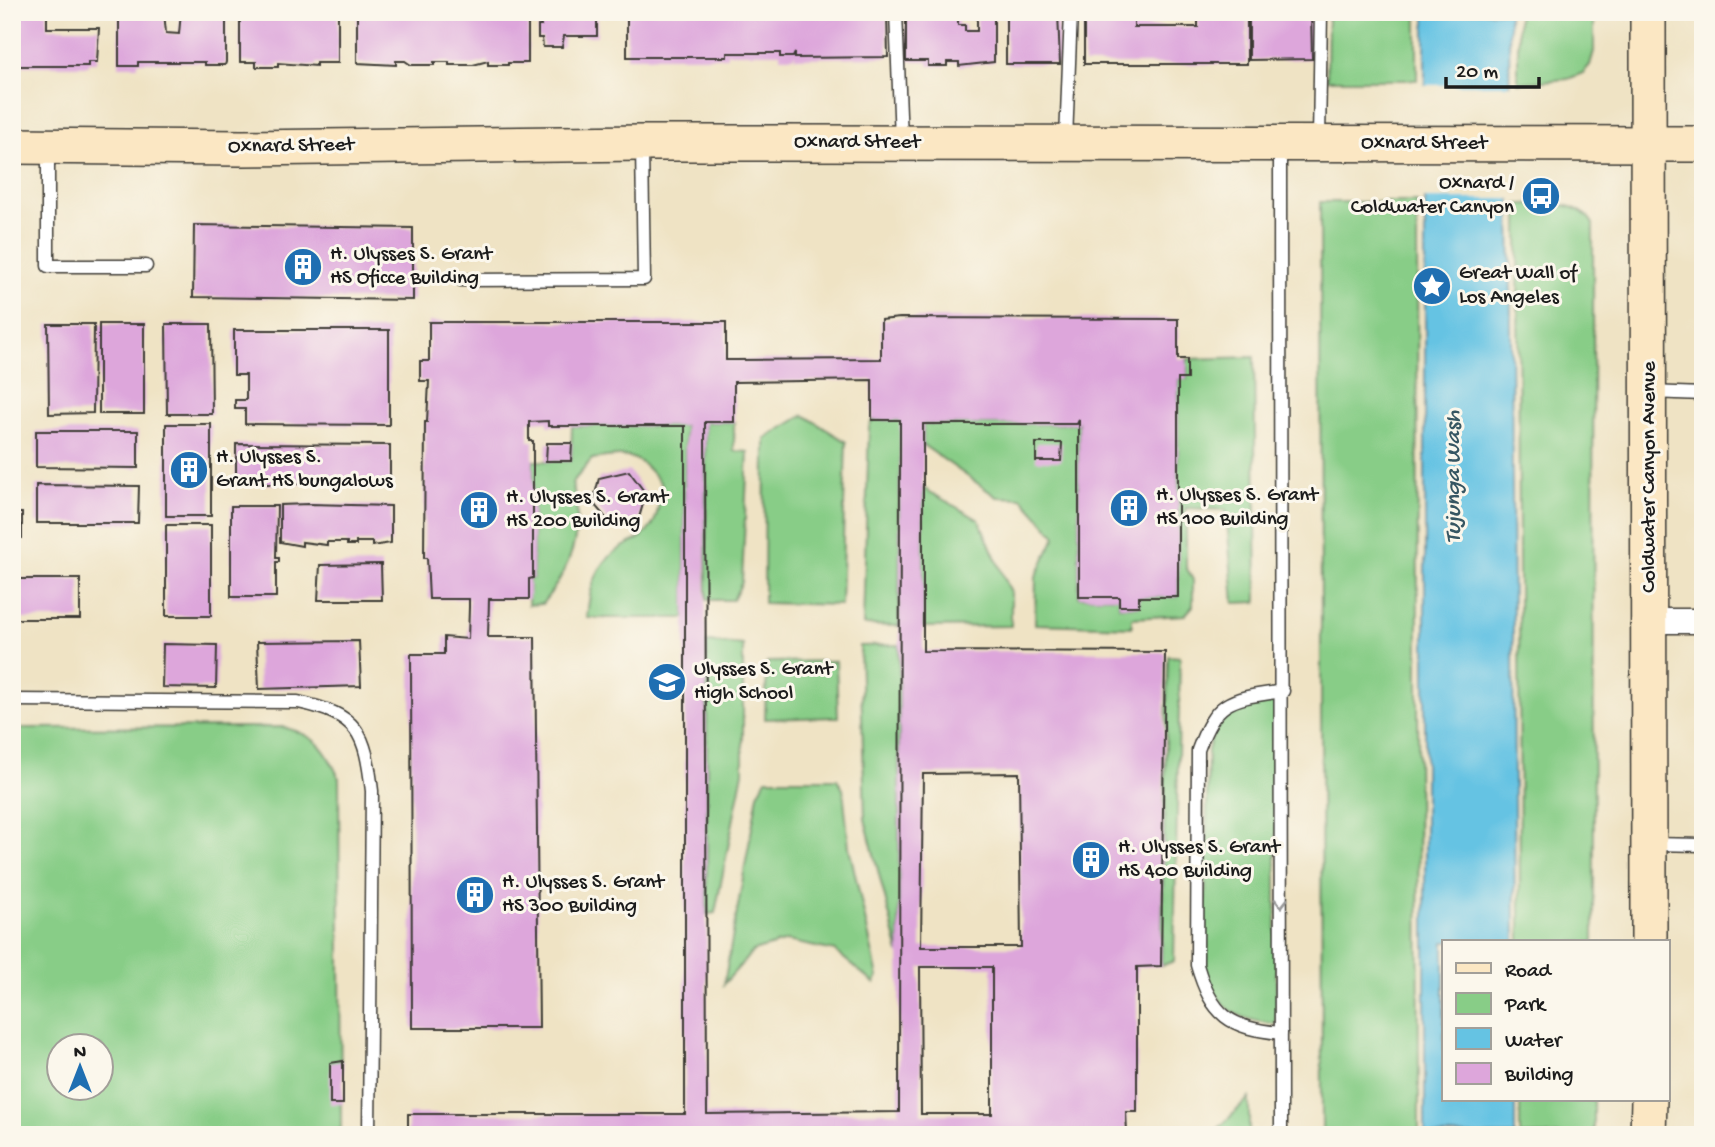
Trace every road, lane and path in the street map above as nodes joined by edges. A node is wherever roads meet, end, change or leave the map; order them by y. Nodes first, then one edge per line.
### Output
1 (896, 12) edge
2 (1071, 12) edge
3 (1321, 12) edge
4 (1648, 12) edge
5 (642, 143) junction
6 (901, 144) junction
7 (1066, 144) junction
8 (1319, 144) junction
9 (1649, 144) junction
10 (1703, 144) edge
11 (1280, 145) junction
12 (12, 146) edge
13 (48, 146) junction
14 (146, 266) dead end
15 (461, 281) dead end
16 (1650, 392) junction
17 (1703, 394) edge
18 (1651, 621) junction
19 (1703, 621) edge
20 (1283, 691) junction
21 (12, 700) edge
22 (1650, 844) junction
23 (1703, 845) edge
24 (1649, 940) edge
25 (1281, 1033) junction
26 (1649, 1102) edge
27 (369, 1135) edge
28 (1281, 1135) edge
29 (1648, 1135) edge

1 - 6 lane
2 - 7 lane
3 - 8 lane
4 - 9 main road, Coldwater Canyon Avenue
5 - 6 main road, Oxnard Street
5 - 13 main road, Oxnard Street
5 - 15 lane
6 - 7 main road, Oxnard Street
7 - 11 main road, Oxnard Street
8 - 9 main road, Oxnard Street
8 - 11 main road, Oxnard Street
9 - 10 main road, Oxnard Street
9 - 16 main road, Coldwater Canyon Avenue
11 - 20 lane
12 - 13 main road, Oxnard Street
13 - 14 lane
16 - 17 lane
16 - 18 main road, Coldwater Canyon Avenue
18 - 19 street
18 - 22 main road, Coldwater Canyon Avenue
20 -> 25 lane
20 - 25 lane
21 - 27 lane
22 - 23 lane
22 - 24 main road, Coldwater Canyon Avenue
25 - 28 lane
26 - 29 main road

